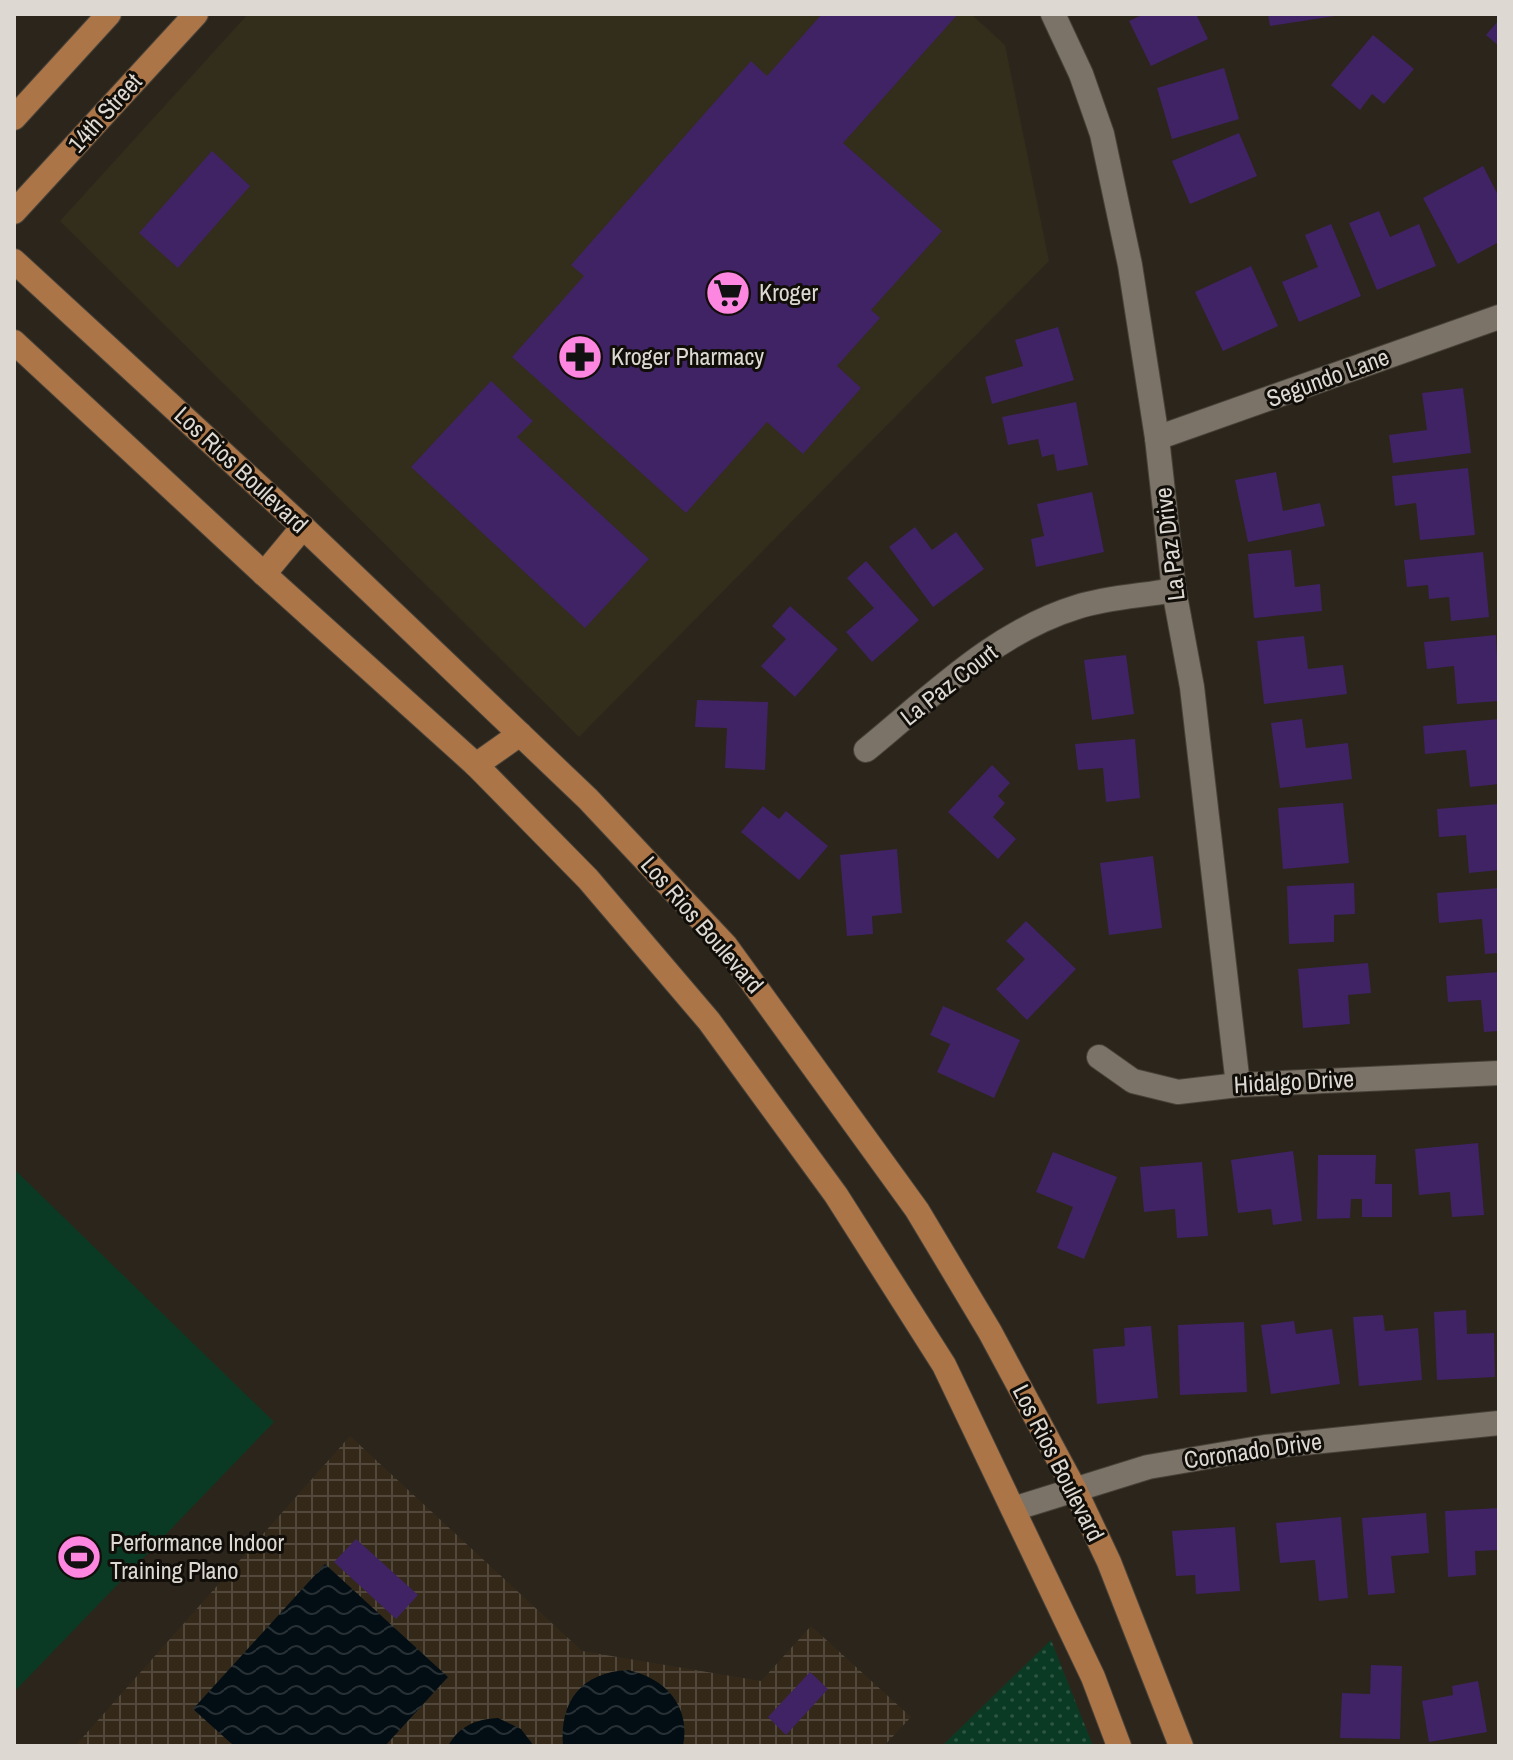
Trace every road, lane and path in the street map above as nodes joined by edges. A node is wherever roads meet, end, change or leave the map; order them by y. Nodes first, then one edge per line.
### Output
1 (109, 14) edge
2 (196, 14) edge
3 (1053, 14) edge
4 (14, 118) edge
5 (14, 212) edge
6 (14, 261) edge
7 (1499, 317) edge
8 (14, 342) edge
9 (1157, 438) junction
10 (303, 527) junction
11 (264, 574) junction
12 (1174, 590) junction
13 (520, 734) junction
14 (866, 750) dead end
15 (476, 765) junction
16 (1099, 1057) dead end
17 (1499, 1073) edge
18 (1238, 1085) junction
19 (1499, 1423) edge
20 (1075, 1490) junction
21 (1013, 1509) junction
22 (1119, 1746) edge
23 (1181, 1746) edge

1 - 4 main road
2 - 5 main road, 14th Street
3 - 9 street, La Paz Drive
6 - 10 main road, Los Rios Boulevard
7 - 9 street, Segundo Lane
8 - 11 main road
9 - 12 street, La Paz Drive
10 - 11 main road
10 - 13 main road, Los Rios Boulevard
11 - 15 main road
12 - 14 street, La Paz Court
12 - 18 street, La Paz Drive
13 - 15 main road
13 - 20 main road, Los Rios Boulevard
15 - 21 main road
16 - 18 street, Hidalgo Drive
17 - 18 street, Hidalgo Drive
19 - 20 street, Coronado Drive
20 - 21 street, Coronado Drive
20 - 23 main road, Los Rios Boulevard
21 - 22 main road

